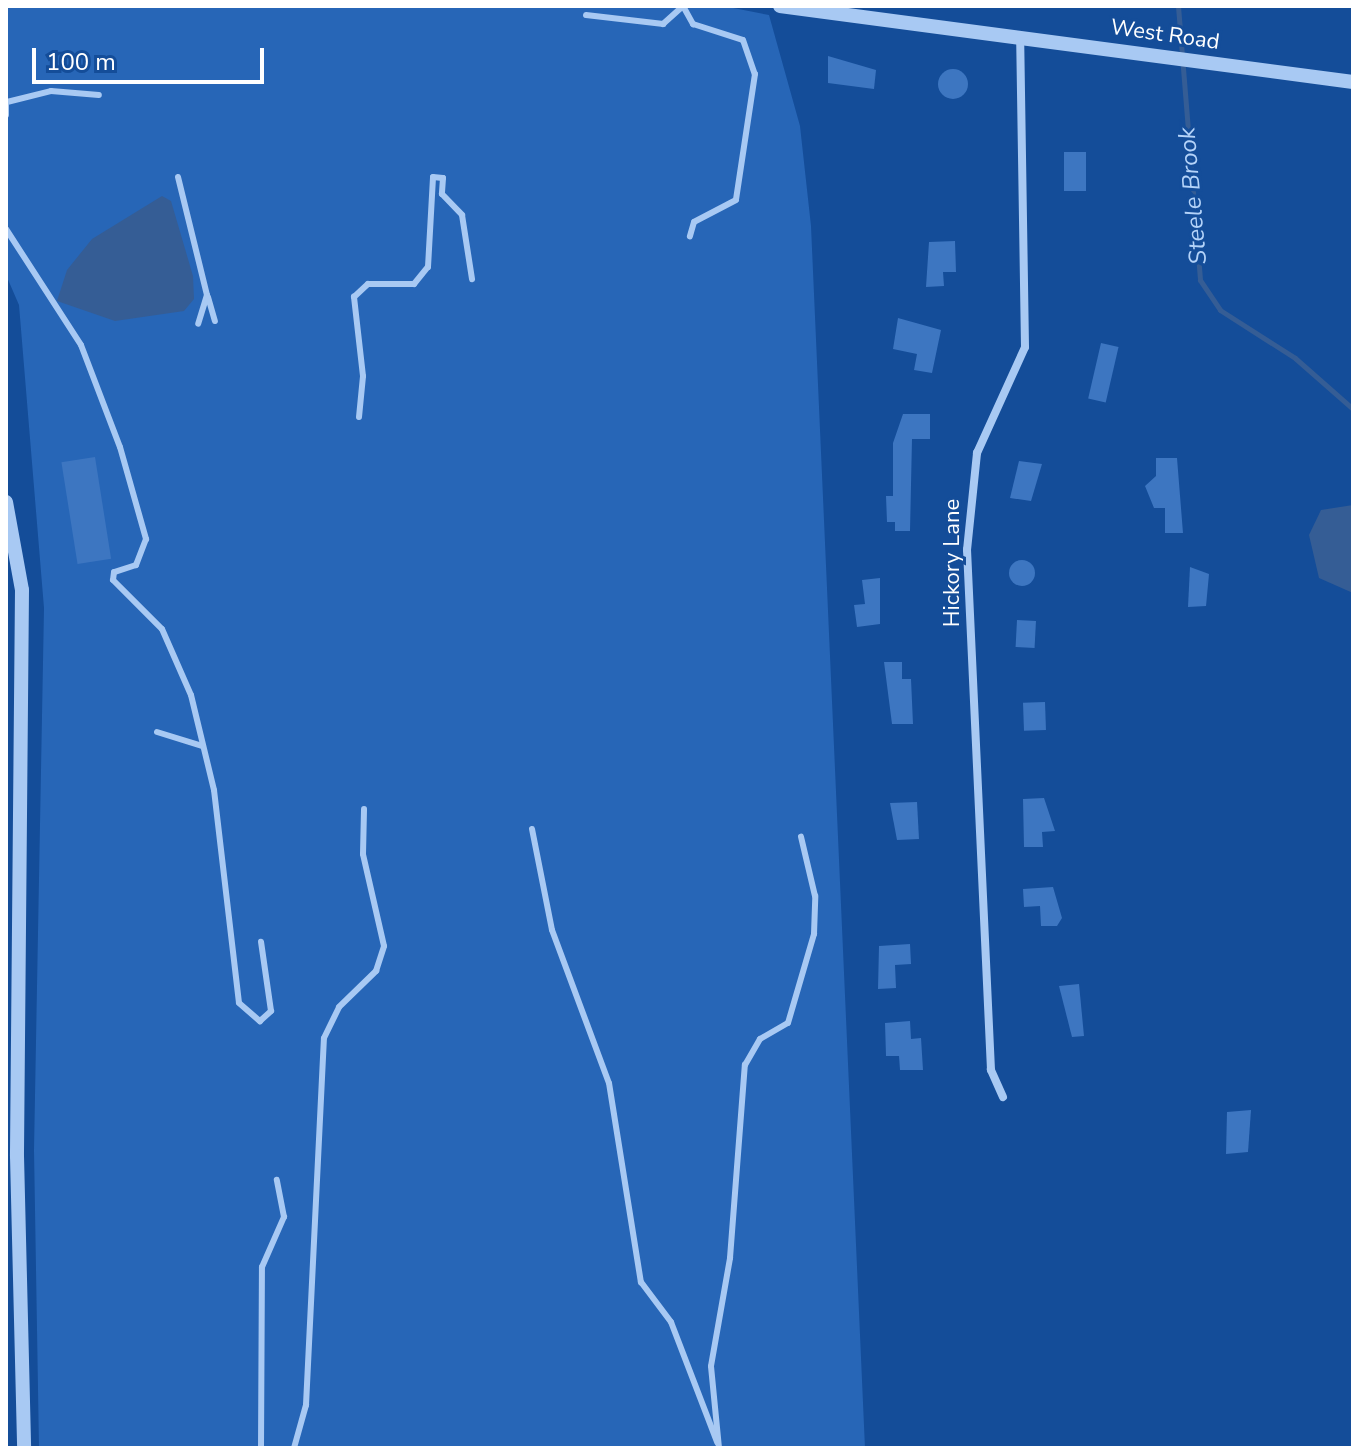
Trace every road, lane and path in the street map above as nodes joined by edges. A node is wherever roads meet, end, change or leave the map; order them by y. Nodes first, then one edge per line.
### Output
1 (683, 6) edge
2 (780, 6) edge
3 (586, 15) dead end
4 (1020, 37) junction
5 (1353, 82) edge
6 (99, 95) dead end
7 (7, 102) edge
8 (6, 115) edge
9 (178, 177) dead end
10 (6, 229) edge
11 (690, 236) dead end
12 (472, 279) dead end
13 (207, 295) junction
14 (215, 321) dead end
15 (198, 324) dead end
16 (359, 417) dead end
17 (6, 502) edge
18 (157, 732) dead end
19 (202, 746) junction
20 (364, 809) dead end
21 (532, 829) dead end
22 (801, 837) dead end
23 (261, 942) dead end
24 (1003, 1097) dead end
25 (12, 1156) edge
26 (277, 1180) dead end
27 (718, 1445) edge
28 (24, 1448) edge
29 (261, 1448) edge
30 (294, 1448) edge

1 - 3 lane
1 - 11 lane
2 - 4 street, West Road
4 - 5 street, West Road
4 - 24 street, Hickory Lane
6 - 7 lane
7 - 8 lane
9 - 13 lane
10 - 19 lane
12 - 16 lane
13 - 14 lane
13 - 15 lane
17 - 25 street
18 - 19 lane
19 - 23 lane
20 - 30 lane
21 - 27 lane
22 - 27 lane
25 - 28 street
26 - 29 lane

